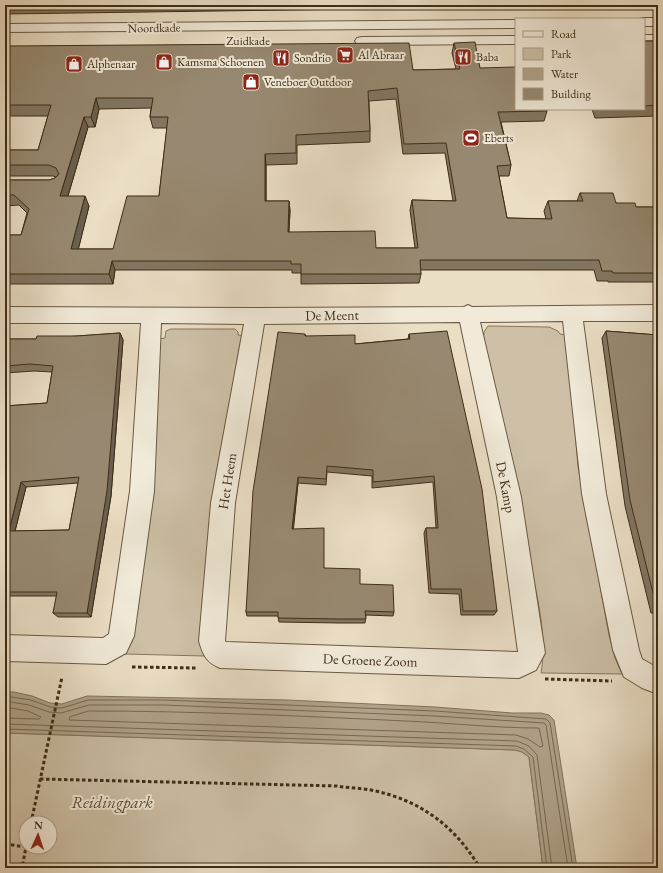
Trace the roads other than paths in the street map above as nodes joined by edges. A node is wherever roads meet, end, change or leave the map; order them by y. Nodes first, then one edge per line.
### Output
1 (645, 22) edge
2 (658, 22) edge
3 (515, 24) edge
4 (302, 26) junction
5 (5, 28) edge
6 (645, 39) edge
7 (658, 39) edge
8 (515, 40) edge
9 (302, 41) dead end
10 (349, 41) dead end
11 (468, 313) junction
12 (658, 313) edge
13 (572, 314) junction
14 (5, 315) edge
15 (151, 315) junction
16 (255, 316) junction
17 (5, 648) edge
18 (217, 652) joint
19 (523, 663) joint
20 (658, 681) edge

1 - 2 street
3 - 4 street, Noordkade
4 - 5 street, Noordkade
4 - 9 street
6 - 7 street
8 - 10 street
11 - 13 street, De Meent
11 - 16 street, De Meent
11 - 19 street, De Kamp
12 - 13 street, De Meent
13 - 20 street
14 - 15 street, De Meent
15 - 16 street, De Meent
15 - 17 street
16 - 18 street, Het Heem
18 - 19 street, De Groene Zoom

